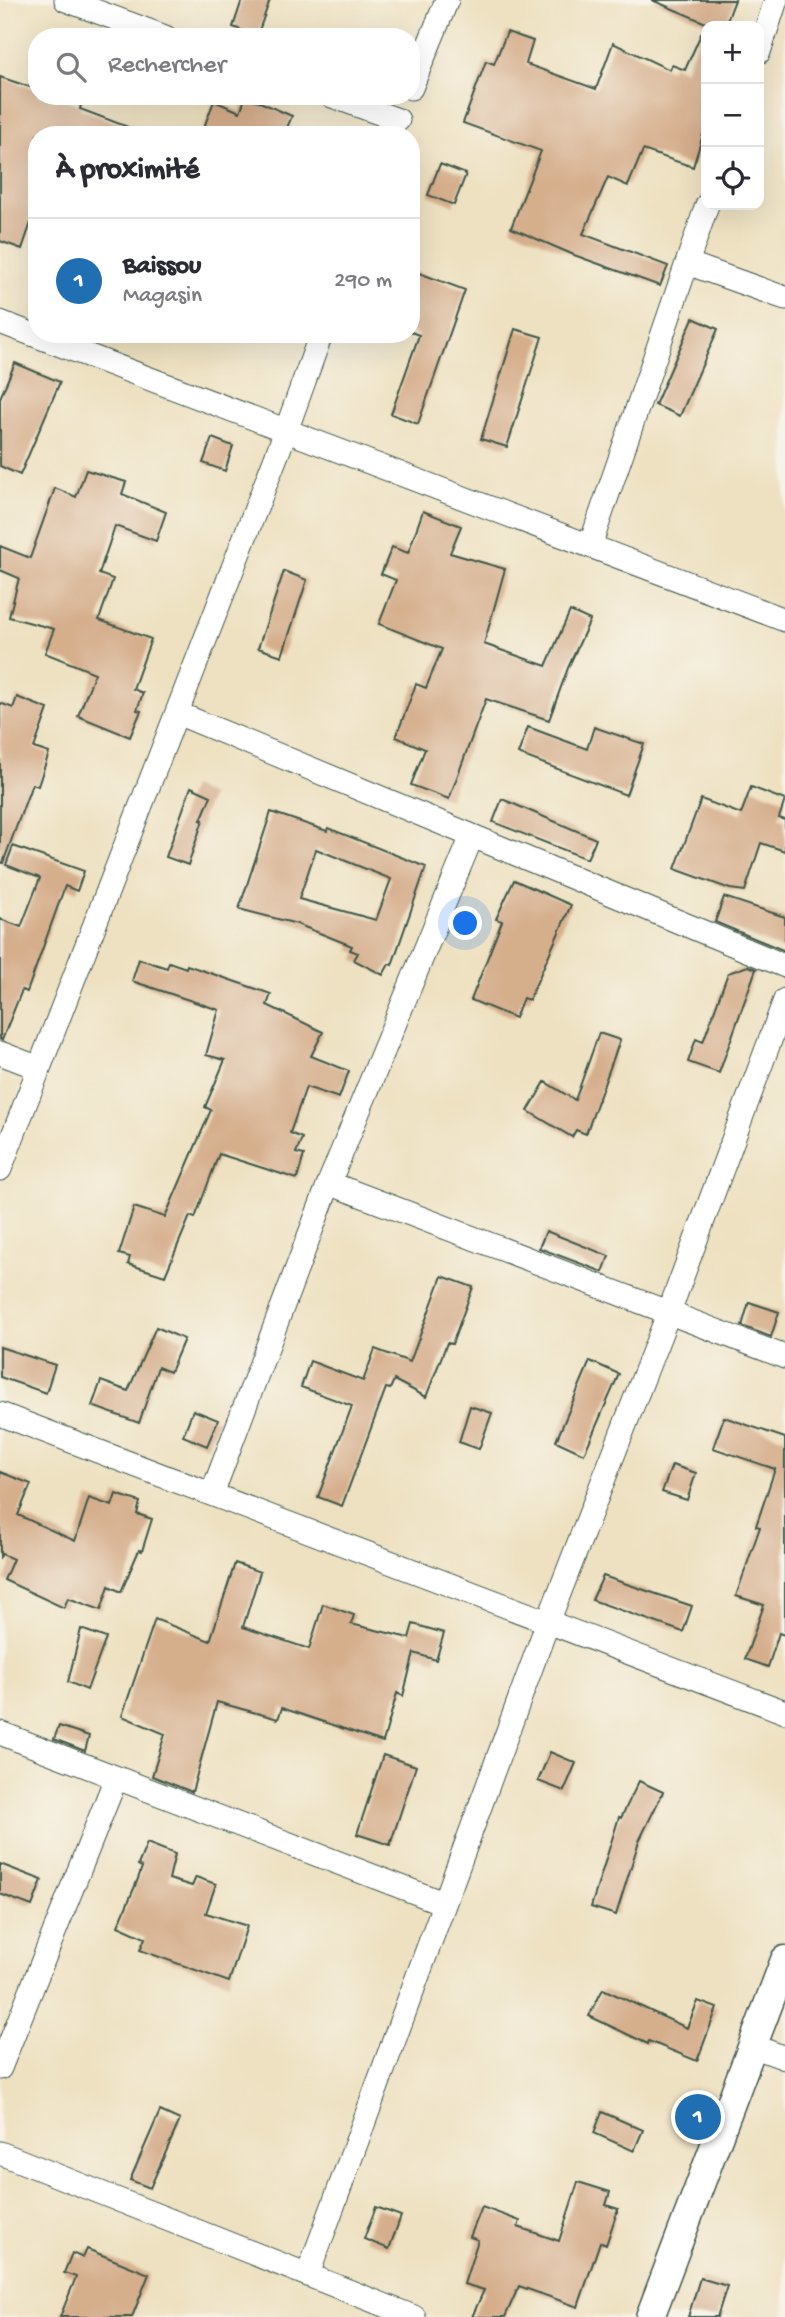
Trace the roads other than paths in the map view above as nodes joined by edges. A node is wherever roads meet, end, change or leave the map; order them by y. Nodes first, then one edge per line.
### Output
1 (66, 0) edge
2 (447, 0) edge
3 (776, 0) edge
4 (110, 8) edge
5 (148, 28) edge
6 (764, 37) edge
7 (420, 66) edge
8 (351, 105) edge
9 (405, 105) edge
10 (394, 126) edge
11 (396, 126) edge
12 (705, 210) edge
13 (687, 263) junction
14 (785, 298) edge
15 (3, 331) edge
16 (28, 340) edge
17 (37, 343) edge
18 (318, 343) edge
19 (286, 431) junction
20 (590, 547) junction
21 (785, 620) edge
22 (177, 713) junction
23 (472, 836) junction
24 (785, 966) edge
25 (785, 1000) edge
26 (0, 1053) edge
27 (40, 1068) junction
28 (0, 1169) edge
29 (329, 1182) junction
30 (669, 1312) junction
31 (785, 1357) edge
32 (0, 1414) edge
33 (212, 1494) junction
34 (548, 1622) junction
35 (785, 1712) edge
36 (0, 1733) edge
37 (116, 1778) junction
38 (443, 1903) junction
39 (785, 1960) edge
40 (753, 2046) junction
41 (785, 2058) edge
42 (0, 2068) edge
43 (0, 2153) edge
44 (308, 2274) junction
45 (414, 2317) edge
46 (650, 2317) edge

1 - 4 street
2 - 7 street
3 - 6 street
4 - 5 street
8 - 10 street
9 - 11 street
12 - 13 street
13 - 14 street
13 - 20 street
15 - 16 street
17 - 19 street
18 - 19 street
19 - 20 street
19 - 22 street
20 - 21 street
22 - 23 street
22 - 27 street
23 - 24 street
23 - 29 street
25 - 30 street
26 - 27 street
27 - 28 street
29 - 30 street
29 - 33 street
30 - 31 street
30 - 34 street
32 - 33 street
33 - 34 street
34 - 35 street
34 - 38 street
36 - 37 street
37 - 38 street
37 - 42 street
38 - 44 street
39 - 40 street
40 - 41 street
40 - 46 street
43 - 44 street
44 - 45 street

